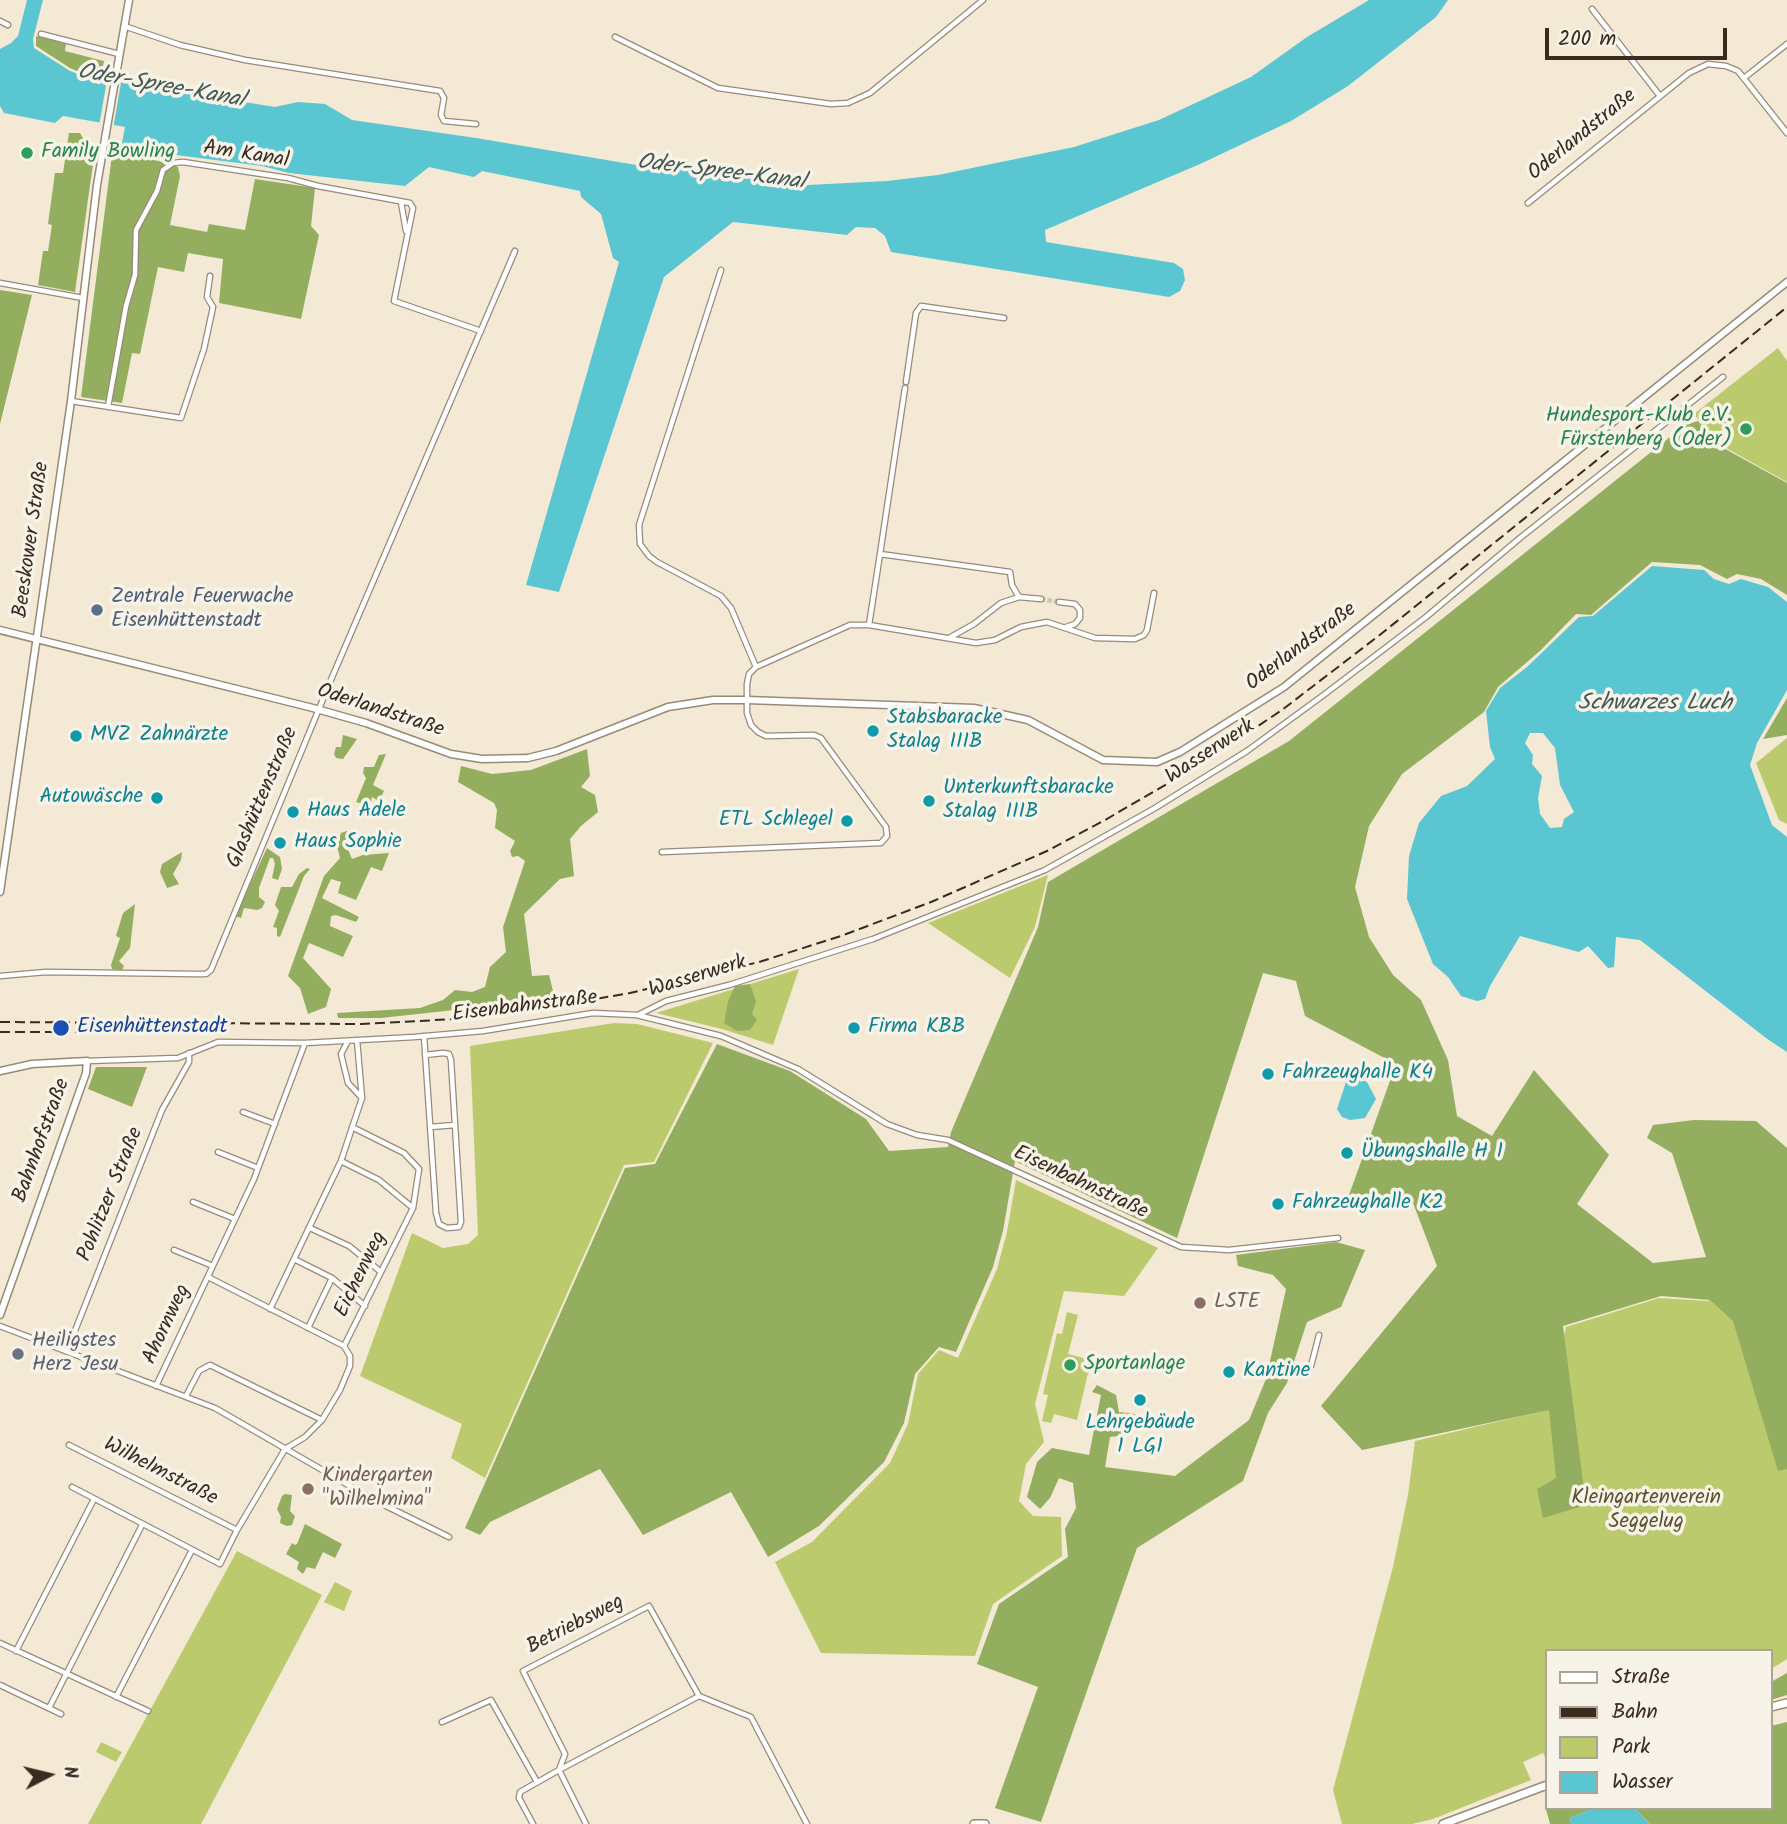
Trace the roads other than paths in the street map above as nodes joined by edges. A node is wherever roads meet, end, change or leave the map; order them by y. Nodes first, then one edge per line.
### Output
1 (129, 0) edge
2 (983, 0) edge
3 (1592, 9) dead end
4 (0, 21) edge
5 (8, 24) dead end
6 (124, 26) junction
7 (41, 34) dead end
8 (615, 37) dead end
9 (1787, 44) edge
10 (119, 54) junction
11 (1744, 78) junction
12 (1660, 96) junction
13 (476, 124) dead end
14 (1787, 133) edge
15 (401, 201) junction
16 (1528, 203) dead end
17 (407, 235) junction
18 (514, 251) dead end
19 (721, 270) dead end
20 (211, 276) dead end
21 (1787, 282) edge
22 (0, 283) edge
23 (83, 298) junction
24 (1004, 318) dead end
25 (481, 331) junction
26 (1723, 377) dead end
27 (71, 401) junction
28 (108, 407) junction
29 (880, 554) junction
30 (1154, 593) dead end
31 (1019, 597) junction
32 (1041, 599) tunnel mouth
33 (1059, 602) tunnel mouth
34 (869, 625) junction
35 (1065, 627) junction
36 (0, 631) edge
37 (948, 639) junction
38 (36, 640) junction
39 (756, 667) junction
40 (747, 700) junction
41 (319, 710) junction
42 (662, 852) dead end
43 (0, 892) edge
44 (0, 976) edge
45 (637, 1015) junction
46 (424, 1036) junction
47 (357, 1040) junction
48 (349, 1041) junction
49 (305, 1043) junction
50 (188, 1053) junction
51 (425, 1055) junction
52 (87, 1061) junction
53 (0, 1071) edge
54 (362, 1098) junction
55 (243, 1112) dead end
56 (275, 1124) junction
57 (455, 1125) junction
58 (352, 1127) junction
59 (430, 1127) junction
60 (218, 1152) dead end
61 (341, 1161) junction
62 (258, 1168) junction
63 (193, 1202) dead end
64 (413, 1208) junction
65 (235, 1219) junction
66 (310, 1228) junction
67 (1338, 1238) dead end
68 (173, 1250) dead end
69 (294, 1259) junction
70 (213, 1266) junction
71 (381, 1272) junction
72 (208, 1277) junction
73 (332, 1279) junction
74 (365, 1306) junction
75 (270, 1309) junction
76 (0, 1315) edge
77 (0, 1326) edge
78 (308, 1328) junction
79 (1319, 1335) dead end
80 (344, 1346) junction
81 (67, 1351) junction
82 (1311, 1366) dead end
83 (156, 1386) junction
84 (186, 1396) junction
85 (322, 1420) junction
86 (69, 1446) dead end
87 (285, 1449) junction
88 (72, 1488) dead end
89 (94, 1499) junction
90 (142, 1525) junction
91 (237, 1530) junction
92 (449, 1537) dead end
93 (192, 1550) junction
94 (0, 1643) edge
95 (16, 1651) junction
96 (65, 1675) junction
97 (0, 1685) edge
98 (699, 1696) junction
99 (116, 1697) junction
100 (49, 1708) junction
101 (148, 1711) dead end
102 (61, 1714) dead end
103 (442, 1721) dead end
104 (559, 1770) junction
105 (537, 1783) junction
106 (1546, 1785) edge
107 (533, 1824) edge
108 (586, 1824) edge
109 (807, 1824) edge
110 (974, 1824) edge
111 (985, 1824) edge
112 (1443, 1824) edge

1 - 6 street, Beeskower Straße
2 - 8 street
3 - 12 street, Oderlandstraße
4 - 5 street
6 - 10 street, Beeskower Straße
6 - 13 street
7 - 10 street
9 - 11 street
10 - 23 street, Beeskower Straße
11 - 12 street, Oderlandstraße
11 - 14 street, Oderlandstraße
12 - 16 street, Oderlandstraße
15 - 17 street
15 - 17 street
15 - 28 street, Am Kanal
17 - 25 street
18 - 25 street, Glashüttenstraße
19 - 39 street
20 - 28 street
21 - 40 street, Oderlandstraße
22 - 23 street
23 - 27 street, Beeskower Straße
24 - 29 street
25 - 41 street, Glashüttenstraße
26 - 45 street, Wasserwerk
27 - 28 street
27 - 38 street, Beeskower Straße
29 - 31 street
29 - 34 street
30 - 35 street
31 - 32 street
31 - 37 street
33 - 35 street
34 - 37 street
34 - 39 street
35 - 37 street
36 - 38 street, Oderlandstraße
38 - 41 street, Oderlandstraße
38 - 43 street, Beeskower Straße
39 - 40 street
40 - 41 street, Oderlandstraße
40 - 42 street
41 - 44 street, Glashüttenstraße
45 - 46 street, Eisenbahnstraße
45 - 67 street, Eisenbahnstraße
46 - 47 street, Eisenbahnstraße
46 - 51 street
47 - 48 street, Eisenbahnstraße
47 - 54 street
48 - 49 street, Eisenbahnstraße
48 - 54 street
49 - 50 street, Eisenbahnstraße
49 - 56 street, Ahornweg
50 - 52 street, Eisenbahnstraße
50 - 81 street, Pohlitzer Straße
51 - 57 street
51 - 59 street
52 - 53 street, Bahnhofstraße
52 - 76 street, Bahnhofstraße
54 - 58 street
55 - 56 street
56 - 62 street, Ahornweg
57 - 59 street
57 - 59 street
58 - 61 street
58 - 64 street, Eichenweg
60 - 62 street
61 - 64 street
61 - 66 street
62 - 65 street, Ahornweg
63 - 65 street
64 - 71 street, Eichenweg
65 - 70 street, Ahornweg
66 - 69 street
66 - 71 street
68 - 70 street, Ahornweg
69 - 73 street
69 - 75 street
70 - 72 street, Ahornweg
71 - 74 street, Eichenweg
72 - 75 street, Ahornweg
72 - 83 street, Ahornweg
73 - 74 street
73 - 78 street
74 - 80 street, Eichenweg
75 - 78 street, Ahornweg
77 - 81 street
78 - 80 street, Ahornweg
79 - 82 street
80 - 85 street, Eichenweg
81 - 83 street
83 - 84 street
84 - 85 street
84 - 87 street
85 - 87 street, Eichenweg
86 - 91 street, Wilhelmstraße
87 - 91 street
87 - 92 street
88 - 89 street
89 - 90 street
89 - 95 street
90 - 93 street
90 - 96 street
91 - 93 street
93 - 99 street
94 - 95 street
95 - 96 street
96 - 99 street
96 - 100 street
97 - 100 street
98 - 104 street
98 - 104 street, Betriebsweg
98 - 109 street
99 - 101 street
100 - 102 street
103 - 105 street
104 - 105 street
104 - 108 street, Betriebsweg
105 - 107 street
106 - 112 main road
110 - 111 main road

